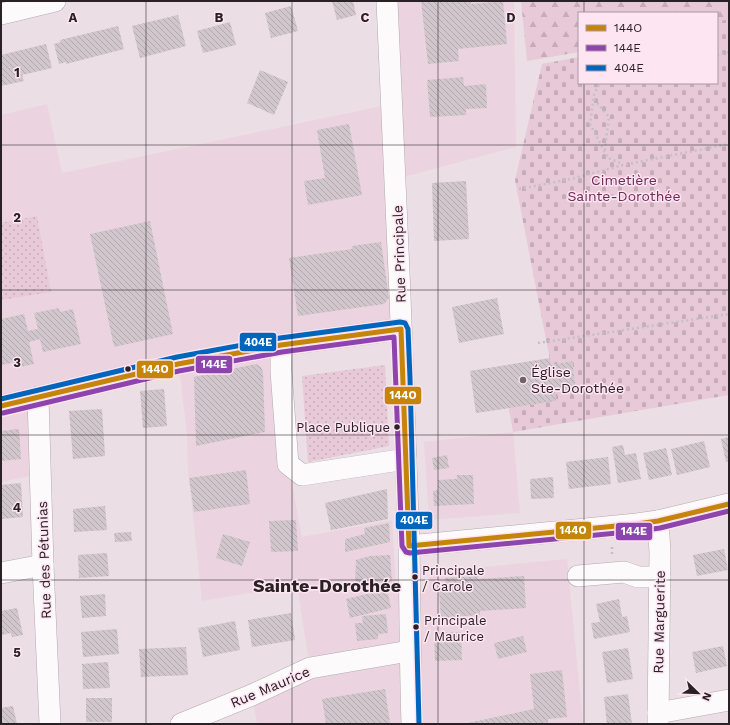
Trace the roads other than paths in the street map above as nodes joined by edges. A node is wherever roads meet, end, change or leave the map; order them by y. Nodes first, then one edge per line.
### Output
1 (55, 1) edge
2 (387, 1) edge
3 (1, 14) edge
4 (401, 329) junction
5 (281, 345) junction
6 (38, 397) junction
7 (1, 406) edge
8 (406, 459) junction
9 (729, 504) edge
10 (658, 521) junction
11 (409, 546) junction
12 (43, 564) junction
13 (1, 573) edge
14 (578, 576) dead end
15 (660, 577) junction
16 (409, 651) junction
17 (729, 700) edge
18 (658, 719) edge
19 (50, 724) edge
20 (181, 724) edge
21 (412, 724) edge

1 - 3 street
2 - 4 street, Rue Principale
4 - 5 street
4 - 8 street, Rue Principale
5 - 6 street
5 - 8 street
6 - 7 street
6 - 12 street, Rue des Pétunias
8 - 11 street, Rue Principale
9 - 10 street
10 - 11 street
10 - 15 street, Rue Marguerite
11 - 16 street, Rue Principale
12 - 13 street
12 - 19 street, Rue des Pétunias
14 - 15 street
15 - 18 street, Rue Marguerite
16 - 20 street, Rue Maurice
16 - 21 street, Rue Principale
17 - 18 street

